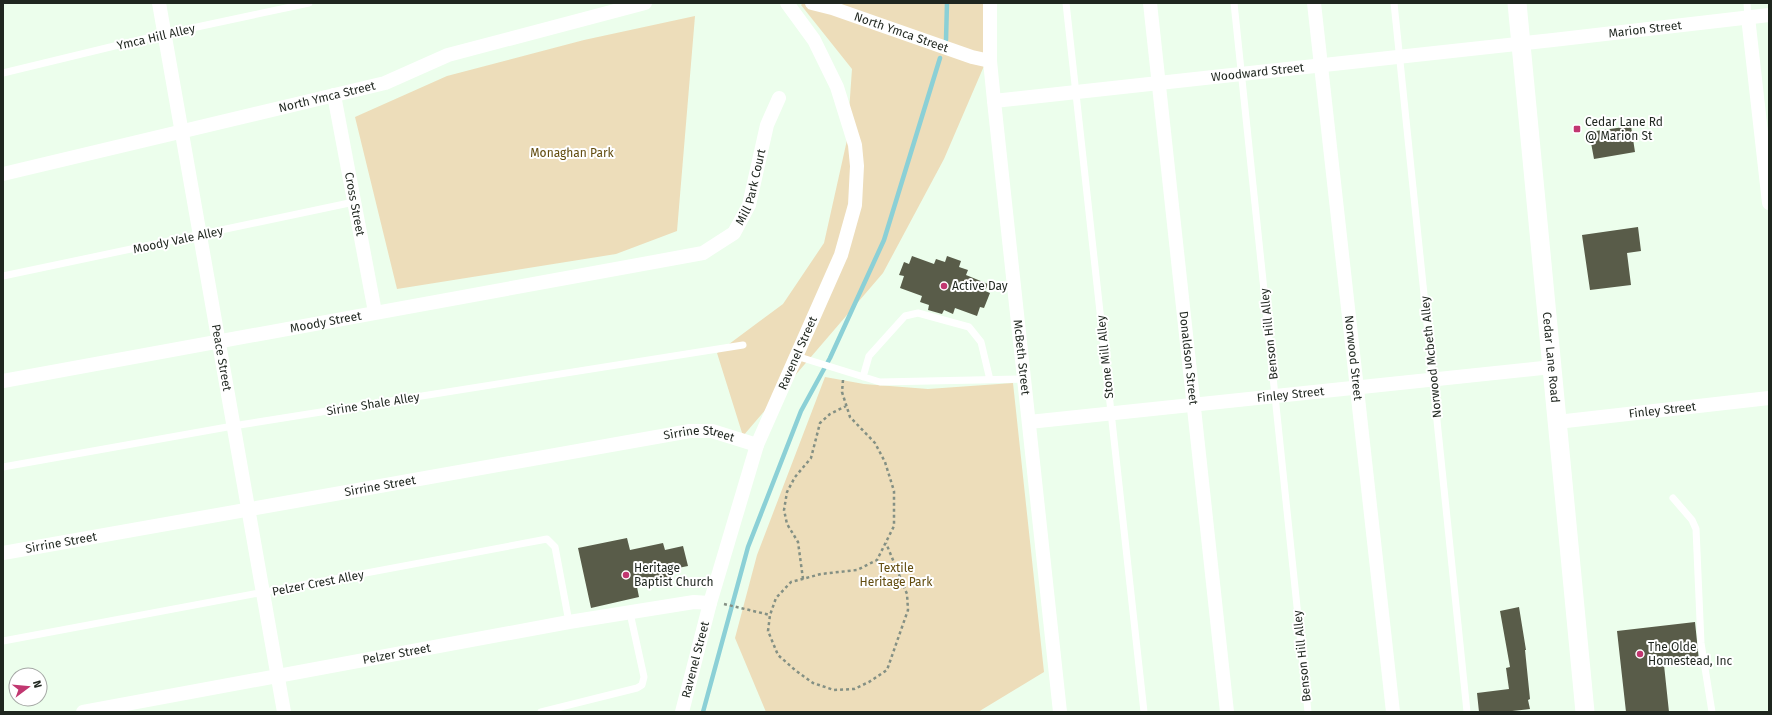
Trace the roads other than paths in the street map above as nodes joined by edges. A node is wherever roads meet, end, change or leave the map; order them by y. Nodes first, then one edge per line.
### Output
1 (159, 3) edge
2 (309, 3) edge
3 (645, 3) edge
4 (787, 3) edge
5 (812, 3) edge
6 (990, 3) edge
7 (1066, 3) edge
8 (1150, 3) edge
9 (1234, 3) edge
10 (1314, 3) edge
11 (1394, 3) edge
12 (1517, 3) edge
13 (1747, 3) edge
14 (1769, 15) edge
15 (1748, 17) junction
16 (164, 34) junction
17 (1521, 43) junction
18 (1400, 56) junction
19 (990, 61) junction
20 (1322, 65) junction
21 (3, 73) edge
22 (1242, 73) junction
23 (1159, 82) junction
24 (1076, 92) junction
25 (334, 95) junction
26 (779, 98) dead end
27 (994, 101) junction
28 (181, 132) junction
29 (3, 174) edge
30 (354, 202) junction
31 (1769, 203) edge
32 (200, 235) junction
33 (649, 263) joint
34 (3, 276) edge
35 (375, 312) junction
36 (220, 341) junction
37 (743, 345) dead end
38 (796, 356) junction
39 (1552, 367) junction
40 (863, 377) junction
41 (1024, 379) junction
42 (990, 380) junction
43 (1433, 380) junction
44 (3, 381) edge
45 (1358, 388) junction
46 (1275, 396) junction
47 (1769, 398) edge
48 (1195, 404) junction
49 (1112, 413) junction
50 (1029, 422) junction
51 (1557, 422) junction
52 (234, 426) junction
53 (757, 445) junction
54 (3, 467) edge
55 (1673, 498) dead end
56 (248, 509) junction
57 (3, 553) edge
58 (264, 593) junction
59 (710, 603) junction
60 (630, 613) junction
61 (569, 622) junction
62 (3, 641) edge
63 (278, 677) junction
64 (83, 712) edge
65 (284, 712) edge
66 (541, 712) edge
67 (682, 712) edge
68 (1060, 712) edge
69 (1144, 712) edge
70 (1227, 712) edge
71 (1308, 712) edge
72 (1393, 712) edge
73 (1467, 712) edge
74 (1585, 712) edge
75 (1712, 712) edge

1 - 16 street, Peace Street
2 - 16 lane, Ymca Hill Alley
3 - 25 street, North Ymca Street
4 - 38 street, Ravenel Street
5 - 19 street, North Ymca Street
6 - 19 street, McBeth Street
7 - 24 lane, Stone Mill Alley
8 - 23 street, Donaldson Street
9 - 22 lane, Benson Hill Alley
10 - 20 street, Norwood Street
11 - 18 lane, Norwood Mcbeth Alley
12 - 17 main road, Cedar Lane Road
13 - 15 lane
14 - 15 street, Marion Street
15 - 17 street, Marion Street
15 - 31 street
16 - 21 lane, Ymca Hill Alley
16 - 28 street, Peace Street
17 - 18 street, Woodward Street
17 - 39 main road, Cedar Lane Road
18 - 20 street, Woodward Street
18 - 43 lane, Norwood Mcbeth Alley
19 - 27 street, McBeth Street
20 - 22 street, Woodward Street
20 - 45 street, Norwood Street
22 - 23 street, Woodward Street
22 - 46 lane, Benson Hill Alley
23 - 24 street, Woodward Street
23 - 48 street, Donaldson Street
24 - 27 street, Woodward Street
24 - 49 lane, Stone Mill Alley
25 - 28 street, North Ymca Street
25 - 30 street, Cross Street
26 - 33 street, Mill Park Court
27 - 41 street, McBeth Street
28 - 29 street, North Ymca Street
28 - 32 street, Peace Street
30 - 32 lane, Moody Vale Alley
30 - 35 street, Cross Street
32 - 34 lane, Moody Vale Alley
32 - 36 street, Peace Street
33 - 35 street, Moody Street
35 - 36 street, Moody Street
36 - 44 street, Moody Street
36 - 52 street, Peace Street
37 - 52 lane, Sirine Shale Alley
38 - 40 lane
38 - 53 street, Ravenel Street
39 - 43 street, Finley Street
39 - 51 main road, Cedar Lane Road
40 - 42 lane
40 - 42 lane
41 - 42 lane
41 - 50 street, McBeth Street
43 - 45 street, Finley Street
43 - 73 lane, Norwood Mcbeth Alley
45 - 46 street, Finley Street
45 - 72 street, Norwood Street
46 - 48 street, Finley Street
46 - 71 lane, Benson Hill Alley
47 - 51 street, Finley Street
48 - 49 street, Finley Street
48 - 70 street, Donaldson Street
49 - 50 street, Finley Street
49 - 69 lane, Stone Mill Alley
50 - 68 street, McBeth Street
51 - 74 main road, Cedar Lane Road
52 - 54 lane, Sirine Shale Alley
52 - 56 street, Peace Street
53 - 56 street, Sirrine Street
53 - 59 street, Ravenel Street
55 - 75 lane
56 - 57 street, Sirrine Street
56 - 58 street, Peace Street
58 - 61 lane, Pelzer Crest Alley
58 - 62 lane, Pelzer Crest Alley
58 - 63 street, Peace Street
59 - 60 street, Pelzer Street
59 - 67 street, Ravenel Street
60 - 61 street, Pelzer Street
60 - 66 lane
61 - 63 street, Pelzer Street
63 - 64 street, Pelzer Street
63 - 65 street, Peace Street

